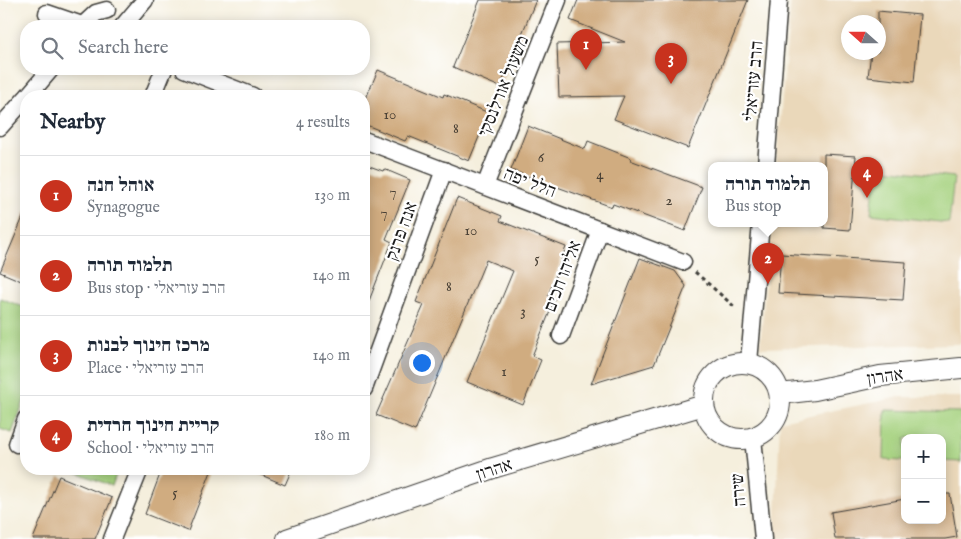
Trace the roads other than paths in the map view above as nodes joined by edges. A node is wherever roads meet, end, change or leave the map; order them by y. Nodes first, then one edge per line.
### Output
1 (144, 0) edge
2 (558, 0) edge
3 (779, 0) edge
4 (112, 5) edge
5 (48, 13) edge
6 (66, 20) edge
7 (88, 20) edge
8 (120, 20) edge
9 (128, 20) edge
10 (46, 75) edge
11 (162, 75) edge
12 (199, 75) edge
13 (33, 90) edge
14 (155, 90) edge
15 (238, 90) edge
16 (20, 105) edge
17 (0, 127) edge
18 (370, 142) edge
19 (766, 162) edge
20 (444, 170) junction
21 (485, 186) junction
22 (761, 227) edge
23 (600, 230) junction
24 (683, 262) road end
25 (560, 336) dead end
26 (749, 362) junction
27 (961, 368) edge
28 (370, 373) edge
29 (780, 394) junction
30 (704, 405) junction
31 (20, 434) edge
32 (753, 438) junction
33 (16, 444) dead end
34 (138, 475) edge
35 (112, 539) edge
36 (287, 539) edge
37 (763, 539) edge

1 - 9 street
2 - 21 street, משעול אורלנסקי
3 - 19 street, הרב עזריאלי
4 - 7 street
4 - 8 street
5 - 6 street
10 - 13 street
11 - 14 street
12 - 15 street
16 - 17 street
18 - 20 street, הלל יפה
20 - 21 street, הלל יפה
20 - 28 street, אנה פרנק
21 - 23 street, הלל יפה
22 - 26 street
23 - 24 street, הלל יפה
23 - 25 street, אליהו חכים
26 - 29 street
26 - 30 street
27 - 29 street, אהרון
29 - 32 street
30 - 32 street
30 - 36 street, אהרון
31 - 33 street
32 - 37 street, שירה
34 - 35 street

